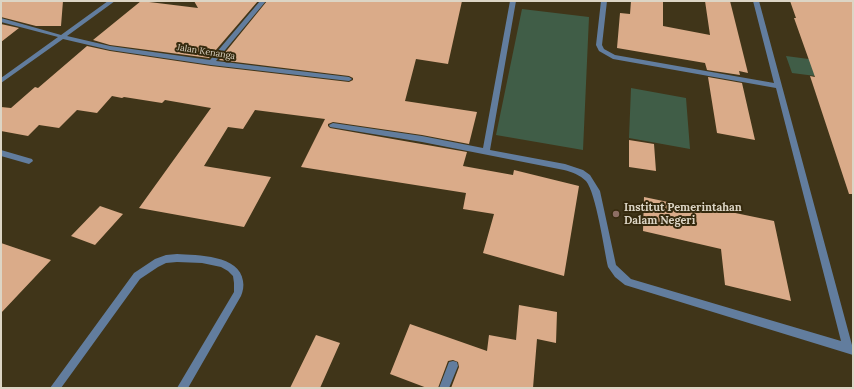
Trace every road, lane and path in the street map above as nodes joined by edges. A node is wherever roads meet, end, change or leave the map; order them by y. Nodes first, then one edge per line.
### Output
1 (112, 1) edge
2 (263, 1) edge
3 (513, 1) edge
4 (604, 1) edge
5 (756, 1) edge
6 (1, 20) edge
7 (62, 36) junction
8 (212, 62) junction
9 (349, 79) dead end
10 (1, 81) edge
11 (779, 86) junction
12 (333, 125) dead end
13 (486, 152) junction
14 (1, 153) edge
15 (29, 160) dead end
16 (850, 350) edge
17 (453, 366) dead end
18 (55, 388) edge
19 (182, 388) edge
20 (444, 388) edge

1 - 7 street
2 - 8 street
3 - 13 street
4 - 11 street
5 - 11 street
6 - 7 street, Jalan Kenanga
7 - 8 street, Jalan Kenanga
7 - 10 street
8 - 9 street, Jalan Kenanga
11 - 16 street
12 - 13 street
13 - 16 street
14 - 15 street
17 - 20 street
18 - 19 street

